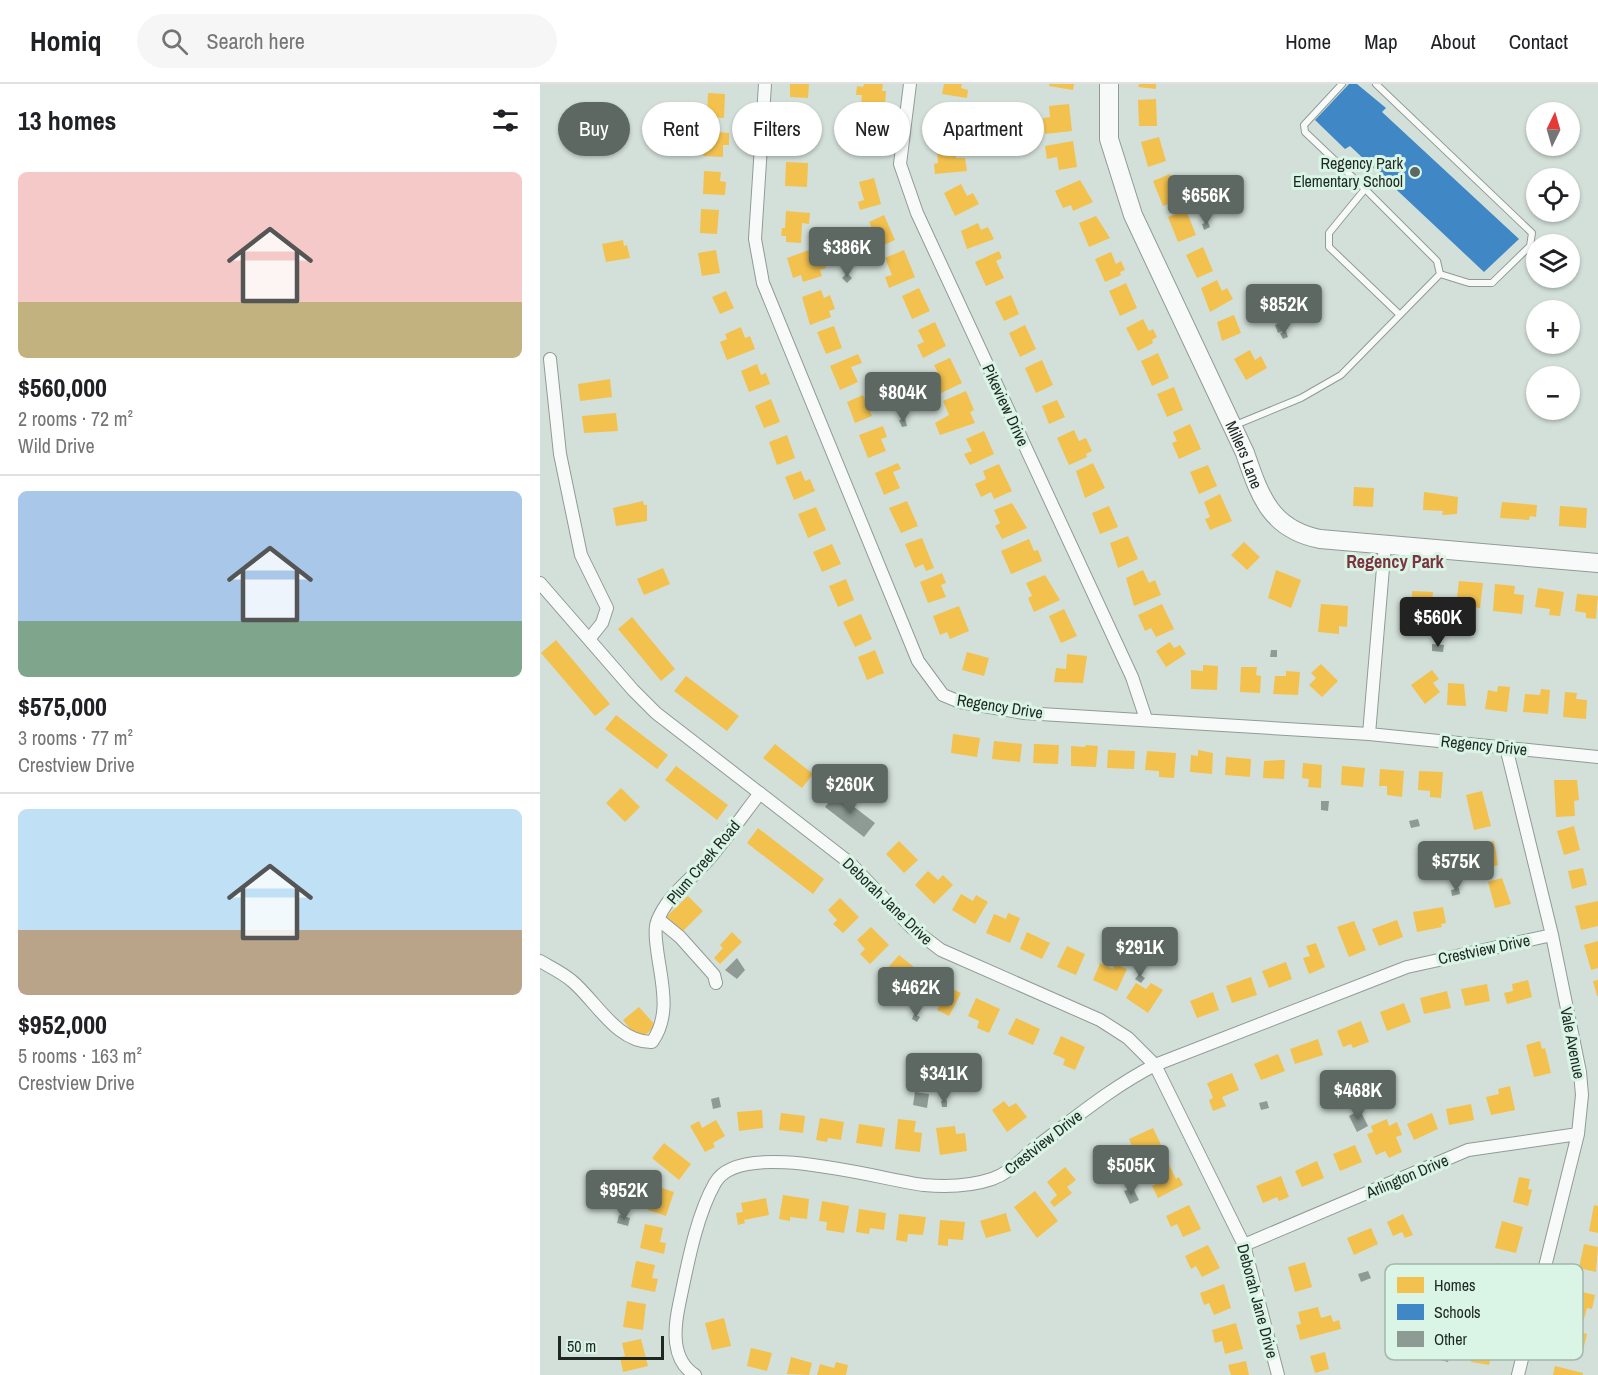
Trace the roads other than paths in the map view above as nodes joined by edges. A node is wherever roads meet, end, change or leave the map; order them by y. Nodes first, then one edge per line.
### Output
1 (765, 84) edge
2 (910, 84) edge
3 (1109, 84) edge
4 (1342, 84) edge
5 (1376, 84) edge
6 (1365, 189) junction
7 (1440, 274) junction
8 (1400, 315) junction
9 (550, 359) dead end
10 (1232, 426) junction
11 (1385, 544) junction
12 (1598, 563) edge
13 (540, 583) edge
14 (590, 638) junction
15 (1146, 719) junction
16 (1369, 734) junction
17 (1506, 747) junction
18 (1598, 757) edge
19 (760, 793) junction
20 (658, 919) junction
21 (1552, 935) junction
22 (540, 962) edge
23 (716, 983) dead end
24 (1155, 1065) junction
25 (1578, 1134) junction
26 (1244, 1245) junction
27 (1546, 1264) edge
28 (1522, 1360) edge
29 (695, 1375) edge
30 (1278, 1375) edge
31 (1518, 1375) edge

1 - 15 street, Regency Drive
2 - 15 street, Pikeview Drive
3 - 10 street, Millers Lane
4 - 6 lane
5 - 7 lane
6 - 7 lane
6 - 8 lane
7 - 8 lane
8 - 10 lane
9 - 14 street
10 - 11 street, Millers Lane
11 - 12 street, Millers Lane
11 - 16 street
13 - 14 street, Deborah Jane Drive
14 - 19 street, Deborah Jane Drive
15 - 16 street, Regency Drive
16 - 17 street, Regency Drive
17 - 18 street, Regency Drive
17 - 21 street, Vale Avenue
19 - 20 street, Plum Creek Road
19 - 24 street, Deborah Jane Drive
20 - 22 street, Plum Creek Road
20 - 23 street
21 - 24 street, Crestview Drive
21 - 25 street, Vale Avenue
24 - 26 street, Deborah Jane Drive
24 - 29 street, Crestview Drive
25 - 26 street, Arlington Drive
25 - 27 street, Vale Avenue
26 - 30 street, Deborah Jane Drive
28 - 31 street, Vale Avenue

